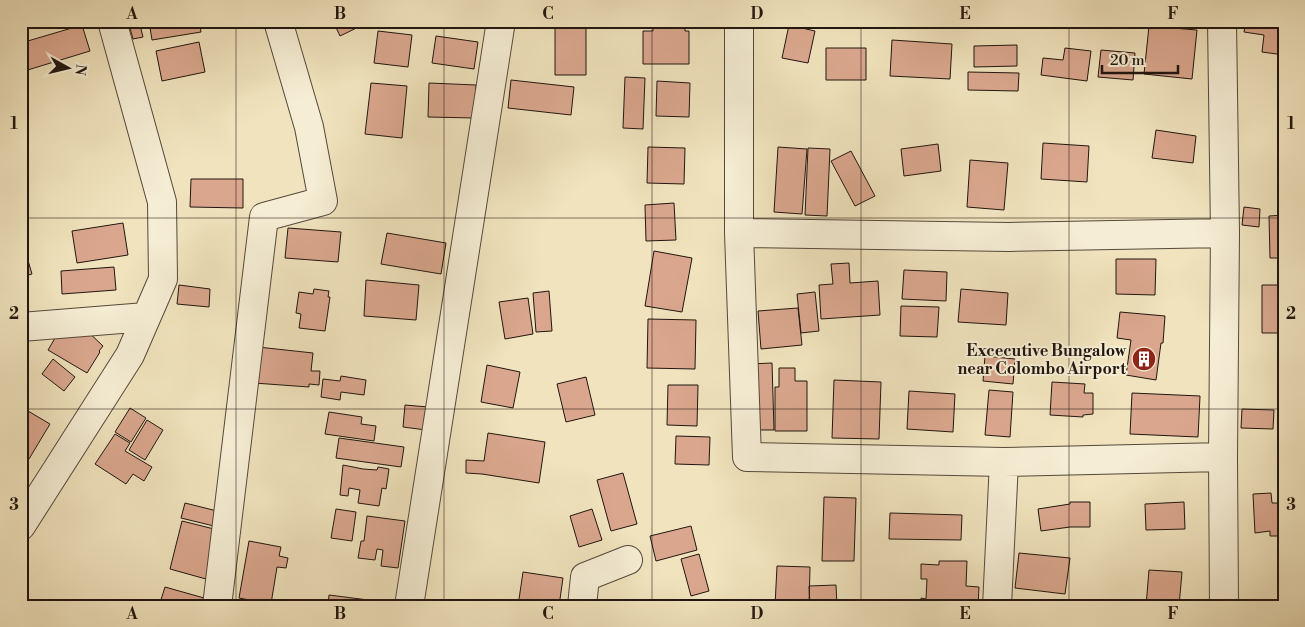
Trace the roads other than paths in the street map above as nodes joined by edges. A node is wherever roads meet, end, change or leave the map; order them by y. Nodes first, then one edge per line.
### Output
1 (112, 21) edge
2 (278, 21) edge
3 (501, 21) edge
4 (739, 21) edge
5 (1222, 21) edge
6 (739, 233) junction
7 (1225, 233) junction
8 (146, 317) junction
9 (21, 327) edge
10 (1223, 457) junction
11 (1004, 462) junction
12 (21, 526) edge
13 (628, 560) dead end
14 (217, 606) edge
15 (409, 606) edge
16 (582, 606) edge
17 (997, 606) edge
18 (1224, 606) edge

1 - 8 street
2 - 14 street
3 - 15 street
4 - 6 street
5 - 7 street
6 - 7 street
6 - 11 street
7 - 10 street
8 - 9 street
8 - 12 street
10 - 11 street
10 - 18 street
11 - 17 street
13 - 16 street

